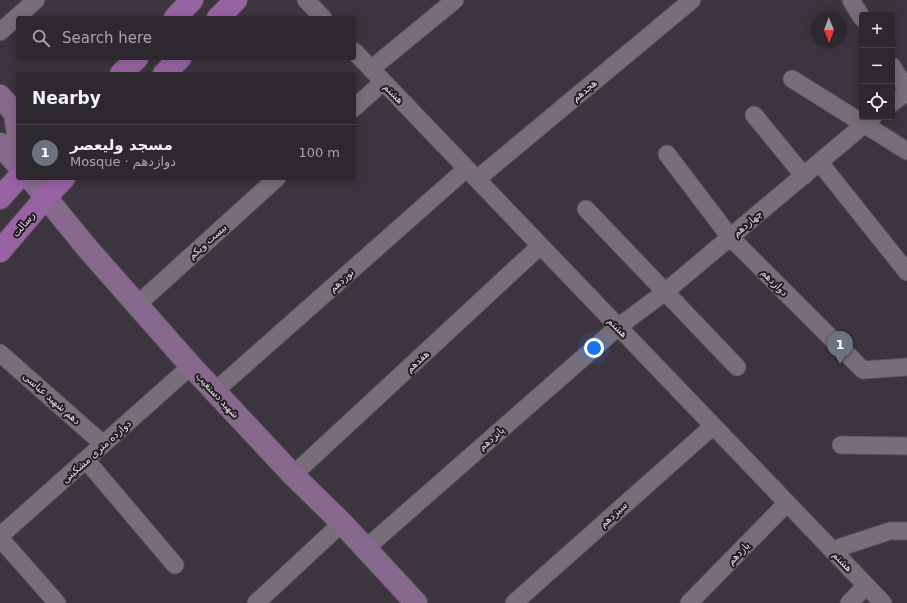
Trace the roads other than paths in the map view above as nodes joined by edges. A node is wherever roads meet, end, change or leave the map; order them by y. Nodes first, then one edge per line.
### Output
1 (36, 0) edge
2 (192, 0) edge
3 (236, 0) edge
4 (306, 0) edge
5 (455, 0) edge
6 (692, 0) edge
7 (851, 0) edge
8 (859, 13) edge
9 (18, 16) edge
10 (177, 16) edge
11 (220, 16) edge
12 (321, 16) edge
13 (16, 18) edge
14 (0, 32) edge
15 (356, 53) edge
16 (135, 60) edge
17 (178, 60) edge
18 (371, 69) junction
19 (895, 71) edge
20 (123, 72) edge
21 (166, 72) edge
22 (792, 79) dead end
23 (383, 82) junction
24 (907, 91) edge
25 (0, 96) edge
26 (895, 101) edge
27 (356, 106) edge
28 (754, 116) dead end
29 (16, 120) edge
30 (868, 121) edge
31 (0, 144) edge
32 (907, 151) edge
33 (667, 154) dead end
34 (16, 163) edge
35 (820, 163) junction
36 (471, 174) junction
37 (804, 176) junction
38 (16, 180) edge
39 (32, 180) edge
40 (62, 180) edge
41 (275, 180) edge
42 (46, 197) junction
43 (0, 198) edge
44 (586, 210) dead end
45 (730, 237) junction
46 (540, 246) junction
47 (0, 251) edge
48 (907, 272) edge
49 (665, 292) junction
50 (138, 304) junction
51 (618, 327) junction
52 (0, 353) edge
53 (191, 366) junction
54 (737, 367) dead end
55 (907, 367) edge
56 (215, 391) junction
57 (713, 426) junction
58 (103, 444) junction
59 (841, 445) dead end
60 (907, 446) edge
61 (86, 460) junction
62 (293, 476) junction
63 (787, 503) junction
64 (342, 523) junction
65 (907, 531) edge
66 (0, 537) edge
67 (365, 549) junction
68 (832, 550) junction
69 (175, 565) dead end
70 (866, 586) junction
71 (57, 603) edge
72 (256, 603) edge
73 (416, 603) edge
74 (514, 603) edge
75 (689, 603) edge
76 (849, 603) edge
77 (883, 603) edge

1 - 9 street
2 - 10 main road
3 - 11 main road
4 - 12 street
5 - 18 street
6 - 36 street, هجدهم
7 - 8 street
13 - 14 street
15 - 18 street, هشتم
16 - 20 main road
17 - 21 main road
18 - 23 street, هشتم
19 - 24 street
22 - 30 street
23 - 27 street
23 - 36 street, هشتم
24 - 26 street
25 - 29 main road
28 - 37 street
30 - 32 street
30 - 35 street, چهاردهم
31 - 34 main road
33 - 45 street, دوازدهم
35 - 37 street, چهاردهم
35 - 48 street
36 - 46 street, هشتم
36 - 56 street, نوزدهم
37 - 45 street, چهاردهم
38 - 43 main road
39 - 42 main road, شهید دستغیب
40 - 42 main road, رسالت
41 - 50 street, بیست ویکم
42 - 47 main road, رسالت
42 - 50 main road, شهید دستغیب
44 - 49 street
45 - 49 street, چهاردهم
45 - 55 street, دوازدهم
46 - 51 street, هشتم
46 - 62 street, هفدهم
49 - 51 street, چهاردهم
49 - 54 street
50 - 53 main road, شهید دستغیب
51 - 57 street, هشتم
51 - 67 street, پانزدهم
52 - 58 street, دهم شهید عباسی
53 - 56 main road, شهید دستغیب
53 - 58 street, دوازده متری مشکینی
56 - 62 main road, شهید دستغیب
57 - 63 street, هشتم
57 - 74 street, سیزدهم
58 - 61 street, دوازده متری مشکینی
59 - 60 street
61 - 66 street, دوازده متری مشکینی
61 - 69 street
62 - 64 main road, شهید دستغیب
63 - 68 street, هشتم
63 - 75 street, یازدهم
64 - 67 main road, شهید دستغیب
64 - 72 street
65 - 68 street
66 - 71 street
67 - 73 main road, شهید دستغیب
68 - 70 street, هشتم
70 - 76 street
70 - 77 street, هشتم

